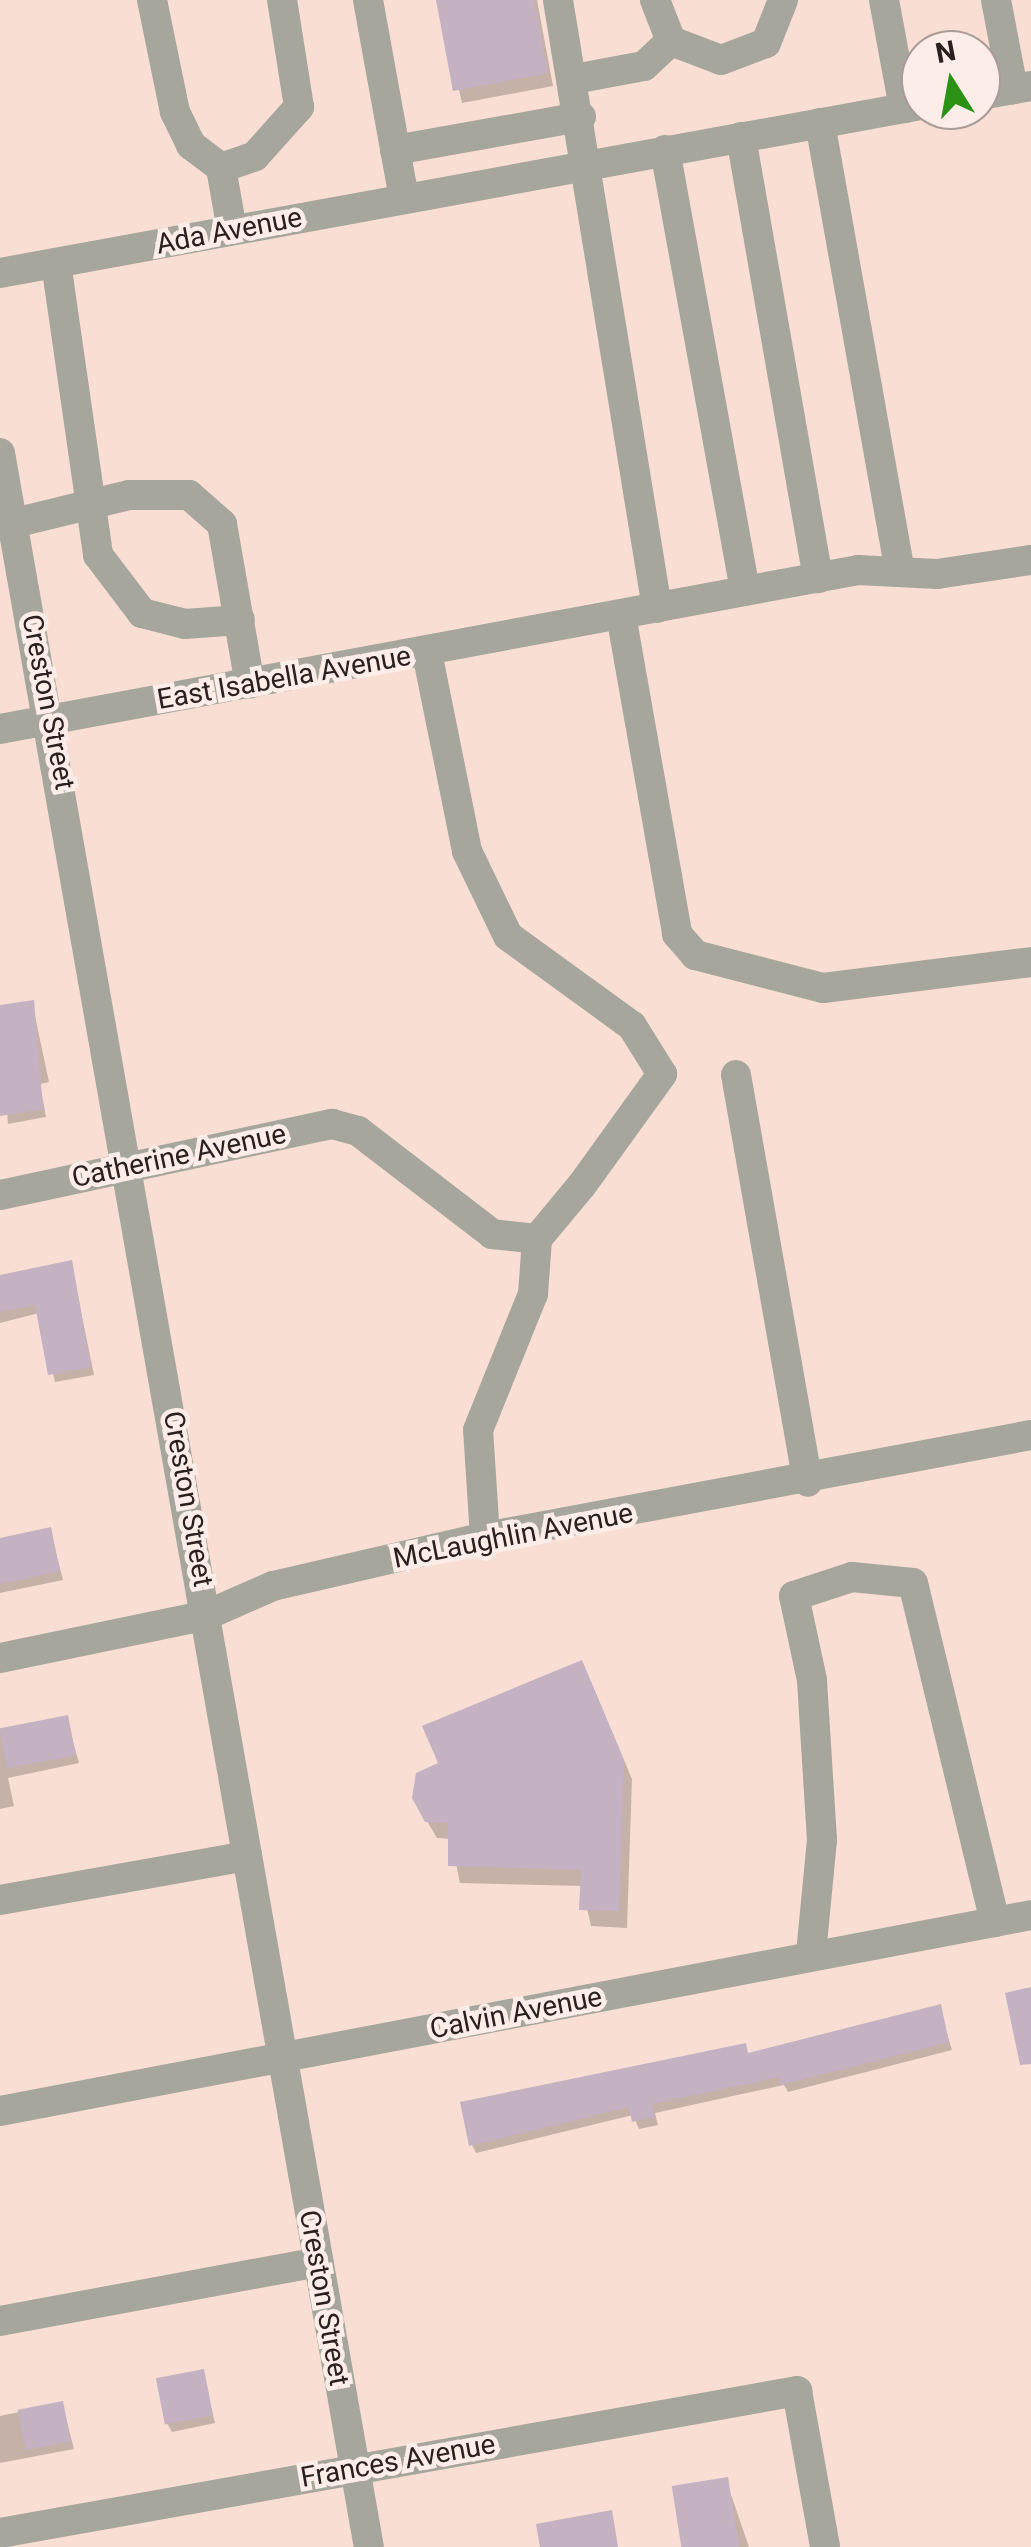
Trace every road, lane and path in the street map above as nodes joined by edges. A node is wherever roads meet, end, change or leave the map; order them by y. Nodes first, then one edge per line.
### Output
1 (152, 0) edge
2 (282, 0) edge
3 (368, 0) edge
4 (558, 0) edge
5 (656, 0) edge
6 (782, 0) edge
7 (884, 0) edge
8 (996, 0) edge
9 (670, 41) junction
10 (901, 65) edge
11 (574, 79) junction
12 (1022, 88) edge
13 (901, 109) edge
14 (581, 118) junction
15 (820, 123) junction
16 (741, 137) junction
17 (395, 150) junction
18 (665, 150) junction
19 (590, 164) junction
20 (221, 168) junction
21 (404, 198) junction
22 (232, 230) junction
23 (56, 263) junction
24 (0, 273) edge
25 (0, 453) edge
26 (94, 502) junction
27 (14, 523) junction
28 (1031, 560) edge
29 (900, 572) junction
30 (818, 578) junction
31 (745, 591) junction
32 (657, 608) junction
33 (621, 615) junction
34 (240, 620) junction
35 (426, 653) junction
36 (250, 684) junction
37 (52, 718) junction
38 (0, 729) edge
39 (1031, 962) edge
40 (736, 1075) dead end
41 (132, 1167) junction
42 (0, 1195) edge
43 (537, 1239) junction
44 (1031, 1435) edge
45 (808, 1482) junction
46 (485, 1537) junction
47 (207, 1615) junction
48 (0, 1658) edge
49 (247, 1856) junction
50 (0, 1900) edge
51 (1031, 1915) edge
52 (995, 1922) junction
53 (811, 1954) junction
54 (282, 2059) junction
55 (0, 2111) edge
56 (318, 2262) junction
57 (0, 2320) edge
58 (354, 2468) junction
59 (0, 2533) edge
60 (369, 2547) edge
61 (825, 2547) edge

1 - 20 street
2 - 20 street
3 - 17 street
4 - 11 street
5 - 9 street
6 - 9 street
7 - 10 street
8 - 12 street
9 - 11 street
11 - 14 street
13 - 15 street, Ada Avenue
14 - 17 street
14 - 19 street
15 - 16 street, Ada Avenue
15 - 29 street
16 - 18 street, Ada Avenue
16 - 30 street
17 - 21 street
18 - 19 street, Ada Avenue
18 - 31 street
19 - 21 street, Ada Avenue
19 - 32 street
20 - 22 street
21 - 22 street, Ada Avenue
22 - 23 street, Ada Avenue
23 - 24 street, Ada Avenue
23 - 26 street
25 - 27 street, Creston Street
26 - 27 street
26 - 34 street
26 - 34 street
27 - 37 street, Creston Street
28 - 29 street, East Isabella Avenue
29 - 30 street, East Isabella Avenue
30 - 31 street, East Isabella Avenue
31 - 32 street, East Isabella Avenue
32 - 33 street, East Isabella Avenue
33 - 35 street, East Isabella Avenue
33 - 39 street
34 - 36 street
35 - 36 street, East Isabella Avenue
35 - 43 street
36 - 37 street, East Isabella Avenue
37 - 38 street, East Isabella Avenue
37 - 41 street, Creston Street
40 - 45 street
41 - 42 street, Catherine Avenue
41 - 43 street, Catherine Avenue
41 - 47 street, Creston Street
43 - 46 street
44 - 45 street, McLaughlin Avenue
45 - 46 street, McLaughlin Avenue
46 - 47 street, McLaughlin Avenue
47 - 48 street, McLaughlin Avenue
47 - 49 street, Creston Street
49 - 50 street
49 - 54 street, Creston Street
51 - 52 street, Calvin Avenue
52 - 53 street, Calvin Avenue
52 - 53 street
53 - 54 street, Calvin Avenue
54 - 55 street, Calvin Avenue
54 - 56 street, Creston Street
56 - 57 street
56 - 58 street, Creston Street
58 - 59 street, Frances Avenue
58 - 60 street, Creston Street
58 - 61 street, Frances Avenue

